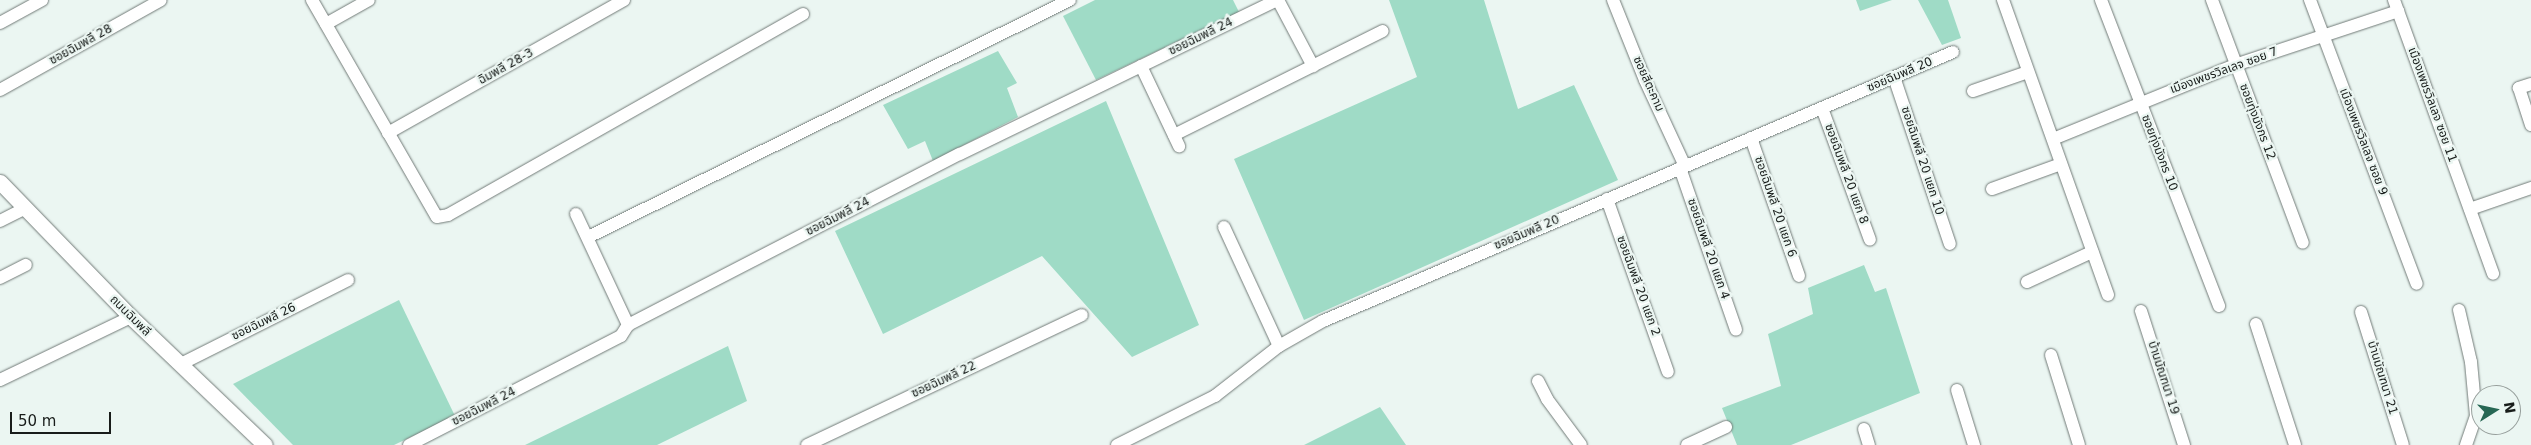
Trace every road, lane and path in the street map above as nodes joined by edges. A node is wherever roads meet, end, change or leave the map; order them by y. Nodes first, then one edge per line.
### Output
1 (42, 0) edge
2 (161, 0) edge
3 (312, 0) edge
4 (369, 0) edge
5 (624, 0) edge
6 (1070, 0) edge
7 (1277, 0) edge
8 (1613, 0) edge
9 (2003, 0) edge
10 (2101, 0) edge
11 (2212, 0) edge
12 (2310, 0) edge
13 (2396, 6) edge
14 (803, 14) dead end
15 (0, 23) edge
16 (326, 24) junction
17 (1383, 31) dead end
18 (2323, 36) junction
19 (1954, 52) dead end
20 (2235, 65) junction
21 (1141, 66) junction
22 (1313, 66) junction
23 (2028, 72) junction
24 (1894, 77) junction
25 (2531, 84) edge
26 (0, 90) edge
27 (1973, 91) dead end
28 (2140, 104) junction
29 (1822, 108) junction
30 (2531, 125) edge
31 (388, 134) junction
32 (1751, 138) junction
33 (2053, 139) junction
34 (2061, 164) junction
35 (1682, 167) junction
36 (0, 182) edge
37 (1992, 188) dead end
38 (2531, 188) edge
39 (1607, 199) junction
40 (25, 208) junction
41 (2470, 209) junction
42 (576, 214) dead end
43 (0, 221) edge
44 (1224, 227) dead end
45 (588, 237) junction
46 (1870, 240) dead end
47 (2303, 243) dead end
48 (1950, 244) dead end
49 (2092, 252) junction
50 (26, 265) dead end
51 (2493, 274) dead end
52 (1799, 276) dead end
53 (0, 278) edge
54 (348, 280) dead end
55 (2026, 282) dead end
56 (2417, 284) dead end
57 (2108, 295) dead end
58 (2219, 306) dead end
59 (2459, 310) dead end
60 (2141, 311) dead end
61 (2361, 312) dead end
62 (1082, 316) dead end
63 (131, 318) junction
64 (2256, 324) dead end
65 (628, 325) junction
66 (1736, 330) dead end
67 (1278, 346) junction
68 (2051, 355) dead end
69 (181, 364) junction
70 (1668, 372) dead end
71 (0, 380) edge
72 (1538, 381) dead end
73 (1957, 390) dead end
74 (1726, 427) dead end
75 (1864, 429) dead end
76 (265, 445) edge
77 (409, 445) edge
78 (807, 445) edge
79 (1117, 445) edge
80 (1581, 445) edge
81 (1687, 445) edge
82 (1869, 445) edge
83 (1974, 445) edge
84 (2080, 445) edge
85 (2184, 445) edge
86 (2295, 445) edge
87 (2402, 445) edge
88 (2466, 445) edge

1 - 15 street
2 - 26 street, ซอยฉิมพลี 28
3 - 16 street
4 - 16 street
5 - 31 street, ฉิมพลี 28-3
6 - 45 street
7 - 21 street, ซอยฉิมพลี 24
7 - 22 street
8 - 35 street, ซอยสีตะคาม
9 - 23 street
10 - 28 street, ซอยทุ่งมังกร 10
11 - 20 street, ซอยทุ่งมังกร 12
12 - 18 street, เมืองเพชรวิลเลจ ซอย 9
13 - 18 street, เมืองเพชรวิลเลจ ซอย 7
13 - 41 street, เมืองเพชรวิลเลจ ซอย 11
14 - 31 street
16 - 31 street
17 - 22 street
18 - 20 street, เมืองเพชรวิลเลจ ซอย 7
18 - 56 street, เมืองเพชรวิลเลจ ซอย 9
19 - 24 street, ซอยฉิมพลี 20
20 - 28 street, เมืองเพชรวิลเลจ ซอย 7
20 - 47 street, ซอยทุ่งมังกร 12
21 - 22 street
21 - 65 street, ซอยฉิมพลี 24
23 - 27 street
23 - 33 street
24 - 29 street, ซอยฉิมพลี 20
24 - 48 street, ซอยฉิมพลี 20 แยก 10
25 - 30 street
28 - 33 street, เมืองเพชรวิลเลจ ซอย 7
28 - 58 street, ซอยทุ่งมังกร 10
29 - 32 street, ซอยฉิมพลี 20
29 - 46 street, ซอยฉิมพลี 20 แยก 8
32 - 35 street, ซอยฉิมพลี 20
32 - 52 street, ซอยฉิมพลี 20 แยก 6
33 - 34 street
34 - 37 street
34 - 49 street
35 - 39 street, ซอยฉิมพลี 20
35 - 66 street, ซอยฉิมพลี 20 แยก 4
36 - 40 street, ถนนฉิมพลี
38 - 41 street
39 - 67 street, ซอยฉิมพลี 20
39 - 70 street, ซอยฉิมพลี 20 แยก 2
40 - 43 street
40 - 63 street, ถนนฉิมพลี
41 - 51 street, เมืองเพชรวิลเลจ ซอย 11
42 - 45 street
44 - 67 street
45 - 65 street
49 - 55 street
49 - 57 street
50 - 53 street
54 - 69 street, ซอยฉิมพลี 26
59 - 88 street
60 - 85 street, บ้านมัณฑนา 19
61 - 87 street, บ้านมัณฑนา 21
62 - 78 street, ซอยฉิมพลี 22
63 - 69 street, ถนนฉิมพลี
63 - 71 street
64 - 86 street
65 - 77 street, ซอยฉิมพลี 24
67 - 79 street, ซอยฉิมพลี 20
68 - 84 street
69 - 76 street, ถนนฉิมพลี
72 - 80 street
73 - 83 street
74 - 81 street
75 - 82 street

